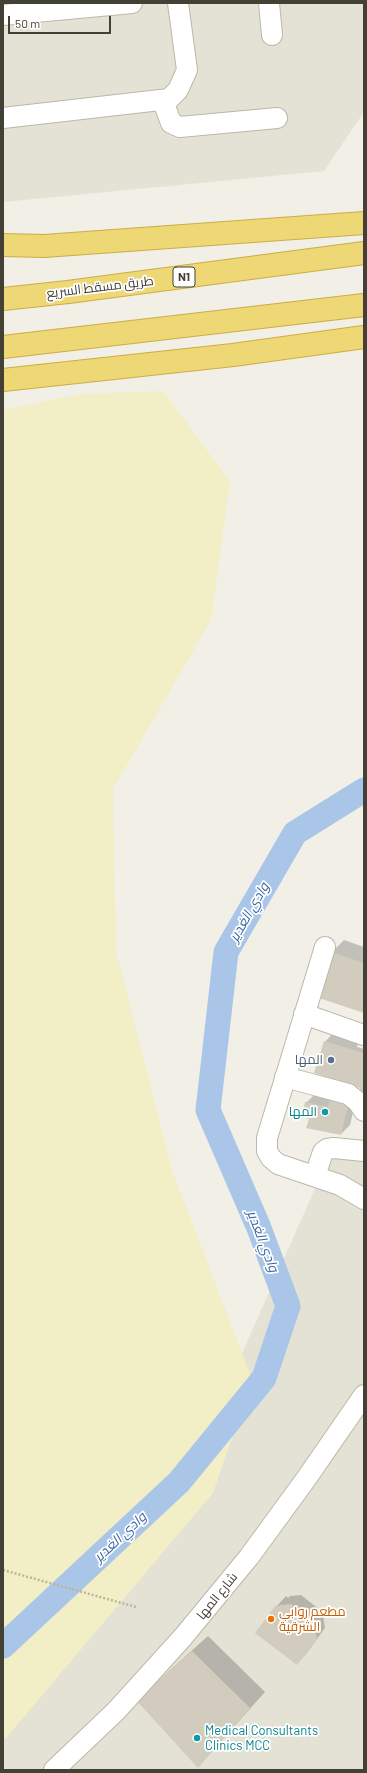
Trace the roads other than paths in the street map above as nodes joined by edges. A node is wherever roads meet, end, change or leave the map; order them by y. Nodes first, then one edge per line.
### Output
1 (132, 3) edge
2 (178, 3) edge
3 (269, 3) edge
4 (3, 15) edge
5 (272, 34) dead end
6 (163, 101) junction
7 (3, 118) edge
8 (277, 118) dead end
9 (364, 223) edge
10 (3, 245) edge
11 (44, 246) junction
12 (364, 253) edge
13 (3, 257) edge
14 (3, 298) edge
15 (364, 306) edge
16 (364, 337) edge
17 (3, 347) edge
18 (45, 375) junction
19 (3, 380) edge
20 (3, 390) edge
21 (325, 947) dead end
22 (304, 1014) junction
23 (364, 1035) edge
24 (285, 1077) junction
25 (364, 1111) edge
26 (364, 1151) edge
27 (315, 1176) junction
28 (340, 1184) junction
29 (364, 1184) edge
30 (364, 1199) edge
31 (362, 1396) edge
32 (54, 1770) edge

1 - 4 street
2 - 6 street
3 - 5 street
6 - 7 street
6 - 8 street
9 - 11 highway
10 - 11 highway
11 - 13 highway
12 - 14 highway, طريق مسقط السريع / N1
15 - 17 highway
16 - 18 highway
18 - 19 highway
18 - 20 highway
21 - 22 street
22 - 23 street
22 - 24 street
24 - 25 street
24 - 27 street
26 - 27 street
27 - 28 street
28 - 29 street
28 - 30 street
31 - 32 street, شارع المها

